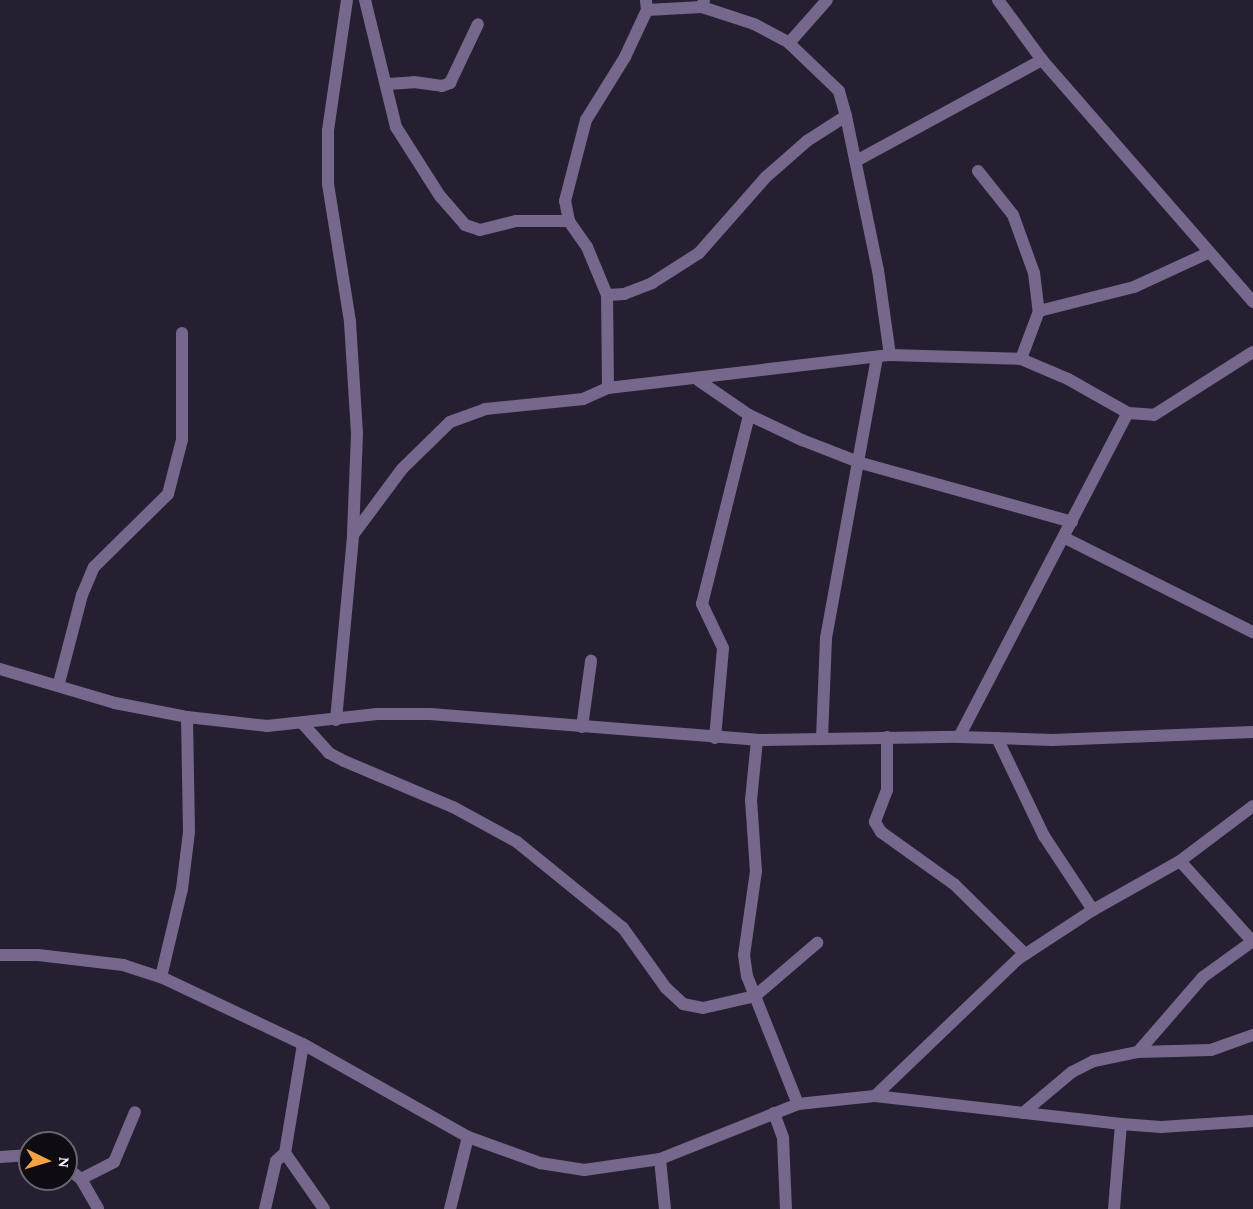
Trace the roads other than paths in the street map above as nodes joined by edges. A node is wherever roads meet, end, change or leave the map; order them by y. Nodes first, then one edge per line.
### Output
1 (347, 0) edge
2 (365, 0) edge
3 (827, 0) edge
4 (998, 0) edge
5 (703, 3) edge
6 (647, 5) edge
7 (478, 24) dead end
8 (789, 43) junction
9 (1042, 60) junction
10 (388, 84) junction
11 (846, 116) junction
12 (856, 161) junction
13 (978, 171) dead end
14 (569, 220) junction
15 (1208, 253) junction
16 (607, 295) junction
17 (1253, 302) edge
18 (1039, 311) junction
19 (182, 333) dead end
20 (1253, 352) edge
21 (884, 357) junction
22 (1021, 359) junction
23 (698, 380) junction
24 (608, 388) junction
25 (1128, 413) junction
26 (749, 415) junction
27 (861, 463) junction
28 (1072, 522) junction
29 (354, 535) junction
30 (1065, 538) junction
31 (1253, 632) edge
32 (591, 661) dead end
33 (0, 669) edge
34 (59, 684) junction
35 (187, 717) junction
36 (336, 720) junction
37 (303, 724) junction
38 (582, 727) junction
39 (1253, 732) edge
40 (887, 737) junction
41 (959, 737) junction
42 (715, 738) junction
43 (822, 738) junction
44 (997, 738) junction
45 (757, 740) junction
46 (1253, 806) edge
47 (1180, 861) junction
48 (1093, 910) junction
49 (817, 943) dead end
50 (1251, 943) edge
51 (1025, 954) junction
52 (0, 956) edge
53 (160, 977) junction
54 (754, 996) junction
55 (1253, 1035) edge
56 (303, 1044) junction
57 (1138, 1052) junction
58 (875, 1096) junction
59 (798, 1104) junction
60 (135, 1112) dead end
61 (774, 1113) junction
62 (1023, 1113) junction
63 (1253, 1121) edge
64 (1121, 1125) junction
65 (468, 1137) junction
66 (285, 1154) junction
67 (18, 1156) edge
68 (0, 1157) edge
69 (660, 1159) junction
70 (78, 1177) edge
71 (81, 1179) junction
72 (98, 1209) edge
73 (265, 1209) edge
74 (324, 1209) edge
75 (450, 1209) edge
76 (665, 1209) edge
77 (786, 1209) edge
78 (1114, 1209) edge

1 - 29 street
2 - 10 street
3 - 8 street
4 - 9 street
5 - 6 street
5 - 8 street
6 - 14 street
7 - 10 street
8 - 11 street
9 - 12 street
9 - 15 street
10 - 14 street
11 - 12 street
11 - 16 street
12 - 21 street
13 - 18 street
14 - 16 street
15 - 17 street
15 - 18 street
16 - 24 street
18 - 22 street
19 - 34 street
20 - 25 street
21 - 22 street
21 - 23 street
21 - 27 street
22 - 25 street
23 - 24 street
23 - 26 street
24 - 29 street
25 - 28 street
26 - 27 street
26 - 42 street
27 - 28 street
27 - 43 street
28 - 30 street
29 - 36 street
30 - 31 street
30 - 41 street
32 - 38 street
33 - 34 street
34 - 35 street
35 - 37 street
35 - 53 street
36 - 37 street
36 - 38 street
37 - 54 street
38 - 42 street
39 - 44 street
40 - 41 street
40 - 43 street
40 - 51 street
41 - 44 street
42 - 45 street
43 - 45 street
44 - 48 street
45 - 54 street
46 - 47 street
47 - 48 street
47 - 50 street
48 - 51 street
49 - 54 street
50 - 57 street
51 - 58 street
52 - 53 street
53 - 56 street
54 - 59 street
55 - 57 street
56 - 65 street
56 - 66 street
57 - 62 street
58 - 59 street
58 - 62 street
59 - 61 street
60 - 71 street
61 - 69 street
61 - 77 street
62 - 64 street
63 - 64 street
64 - 78 street
65 - 69 street
65 - 75 street
66 - 73 street
66 - 74 street
67 - 68 street
69 - 76 street
70 - 71 street
71 - 72 street

